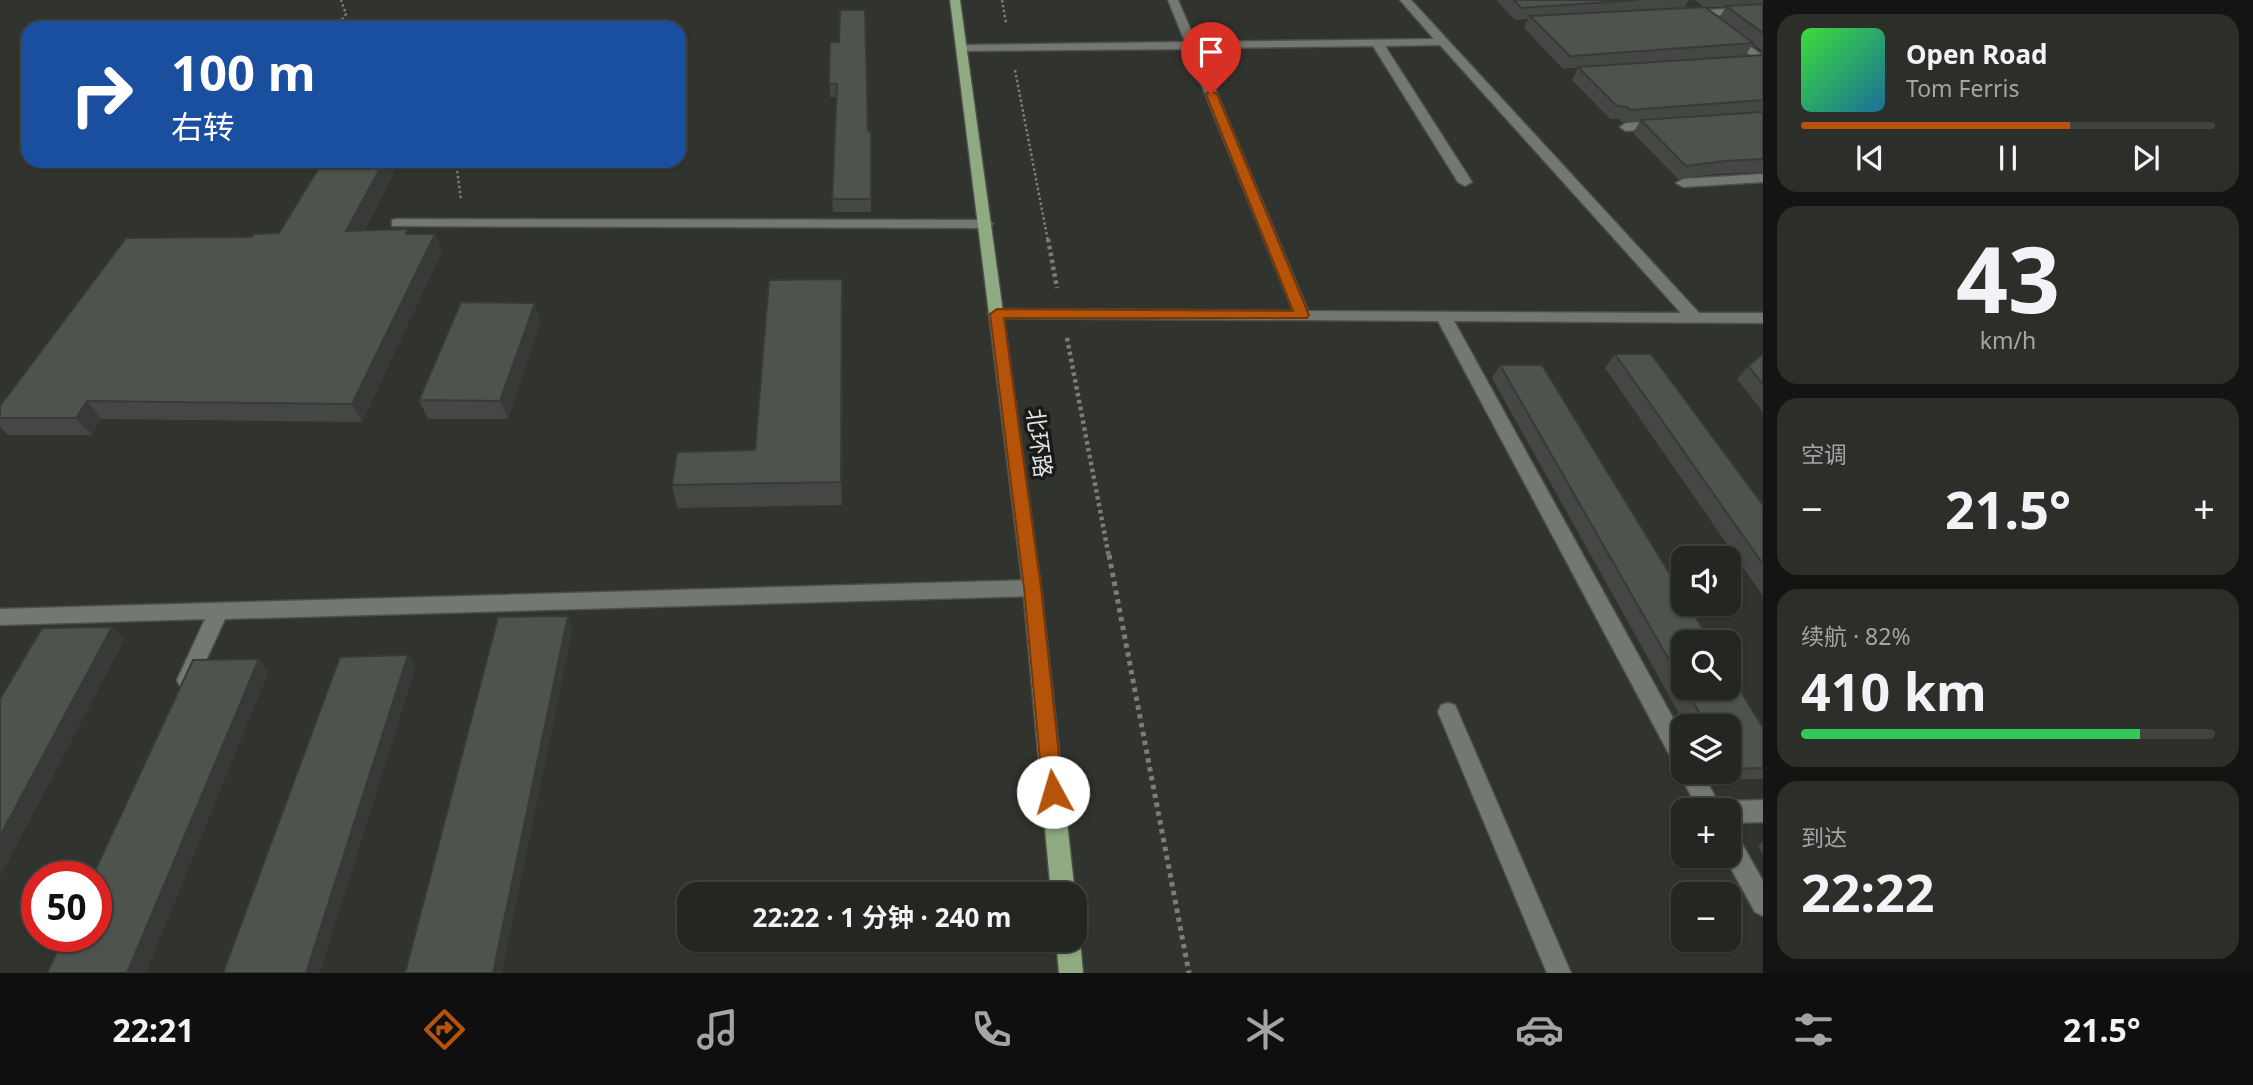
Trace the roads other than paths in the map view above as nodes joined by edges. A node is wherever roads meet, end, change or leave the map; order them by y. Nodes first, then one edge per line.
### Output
1 (955, 0) edge
2 (1173, 0) edge
3 (1405, 0) edge
4 (1683, 0) edge
5 (1763, 10) edge
6 (1700, 13) junction
7 (1673, 15) edge
8 (1443, 42) junction
9 (1377, 43) junction
10 (1191, 45) junction
11 (962, 48) junction
12 (1763, 61) edge
13 (1748, 62) edge
14 (1681, 123) edge
15 (1626, 127) edge
16 (1763, 178) edge
17 (1465, 182) dead end
18 (1683, 183) edge
19 (397, 223) dead end
20 (986, 224) junction
21 (997, 314) junction
22 (1302, 315) junction
23 (1443, 316) junction
24 (1694, 317) junction
25 (1763, 318) edge
26 (1032, 588) junction
27 (218, 612) junction
28 (0, 617) edge
29 (178, 701) edge
30 (1448, 712) dead end
31 (1671, 736) edge
32 (1763, 811) edge
33 (1741, 812) edge
34 (1741, 865) edge
35 (1062, 882) edge
36 (1763, 904) edge
37 (1069, 952) edge
38 (1072, 973) edge
39 (1559, 973) edge

1 - 11 main road, 北环路
2 - 10 street
3 - 8 street
4 - 6 street
5 - 6 street
6 - 7 street
6 - 12 street
8 - 9 street
8 - 24 street
9 - 10 street
9 - 17 street
10 - 11 street
10 - 22 street
11 - 20 main road, 北环路
12 - 13 street
14 - 15 street
16 - 18 street
19 - 20 street
20 - 21 main road, 北环路
21 - 22 street
21 - 26 main road, 北环路
22 - 23 street
23 - 24 street
23 - 31 street
24 - 25 street
26 - 27 street
26 - 35 main road, 北环路
27 - 28 street
27 - 29 street
30 - 39 street
32 - 33 street
34 - 36 street
37 - 38 main road

